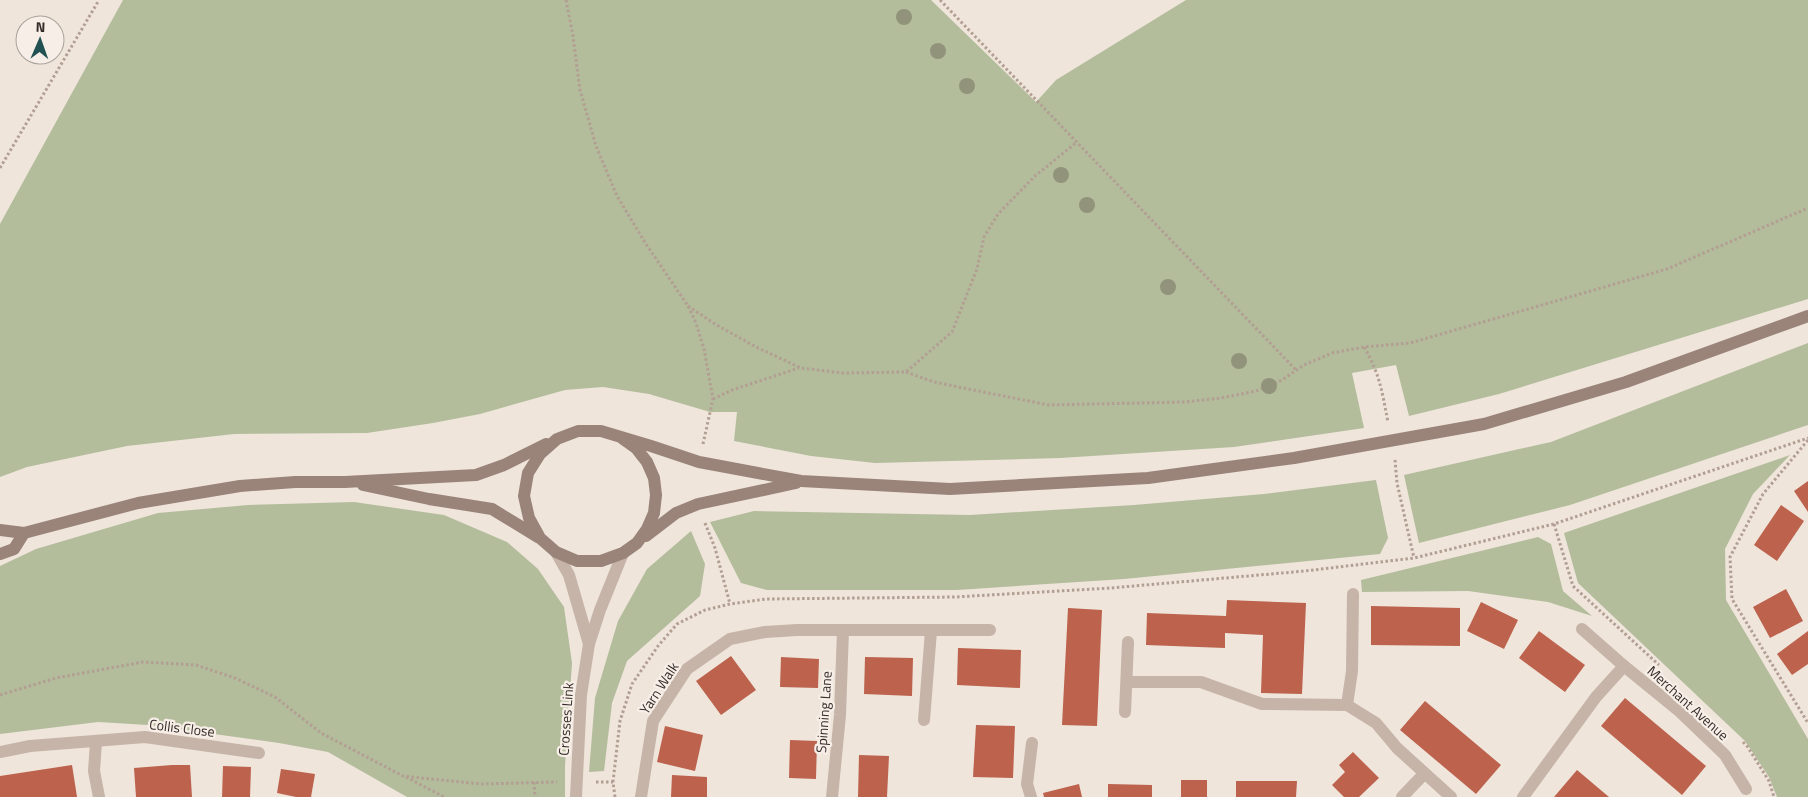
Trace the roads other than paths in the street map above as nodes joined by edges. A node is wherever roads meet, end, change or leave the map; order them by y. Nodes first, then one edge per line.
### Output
1 (1808, 316) edge
2 (622, 438) junction
3 (557, 439) junction
4 (345, 482) junction
5 (801, 482) junction
6 (0, 530) edge
7 (24, 533) junction
8 (540, 538) junction
9 (637, 543) junction
10 (556, 552) junction
11 (623, 553) junction
12 (0, 554) edge
13 (1353, 594) dead end
14 (1582, 629) dead end
15 (843, 630) junction
16 (931, 630) junction
17 (990, 630) dead end
18 (1128, 642) dead end
19 (588, 644) junction
20 (1624, 666) junction
21 (1127, 682) junction
22 (1347, 704) junction
23 (1125, 712) dead end
24 (924, 720) dead end
25 (96, 742) junction
26 (1032, 743) dead end
27 (0, 752) edge
28 (259, 754) dead end
29 (1424, 774) junction
30 (1746, 789) dead end
31 (99, 797) edge
32 (576, 797) edge
33 (641, 797) edge
34 (832, 797) edge
35 (1031, 797) edge
36 (1402, 797) edge
37 (1451, 797) edge
38 (1523, 797) edge

1 - 5 main road
2 - 3 main road
2 - 5 main road
2 - 9 main road
3 - 4 main road
3 - 8 main road
4 - 7 main road
4 - 8 main road
5 - 9 main road
6 - 7 main road
7 - 12 main road
8 - 10 main road
9 - 11 main road
10 - 11 main road
10 - 19 street
11 - 19 street
13 - 22 street
14 - 20 street, Merchant Avenue
15 - 16 street, Yarn Walk
15 - 33 street, Yarn Walk
15 - 34 street, Spinning Lane
16 - 17 street, Yarn Walk
16 - 24 street
18 - 21 street
19 - 32 street, Crosses Link
20 - 30 street, Merchant Avenue
20 - 38 street
21 - 22 street
21 - 23 street
22 - 29 street
25 - 27 street, Collis Close
25 - 28 street, Collis Close
25 - 31 street
26 - 35 street
29 - 36 street
29 - 37 street

